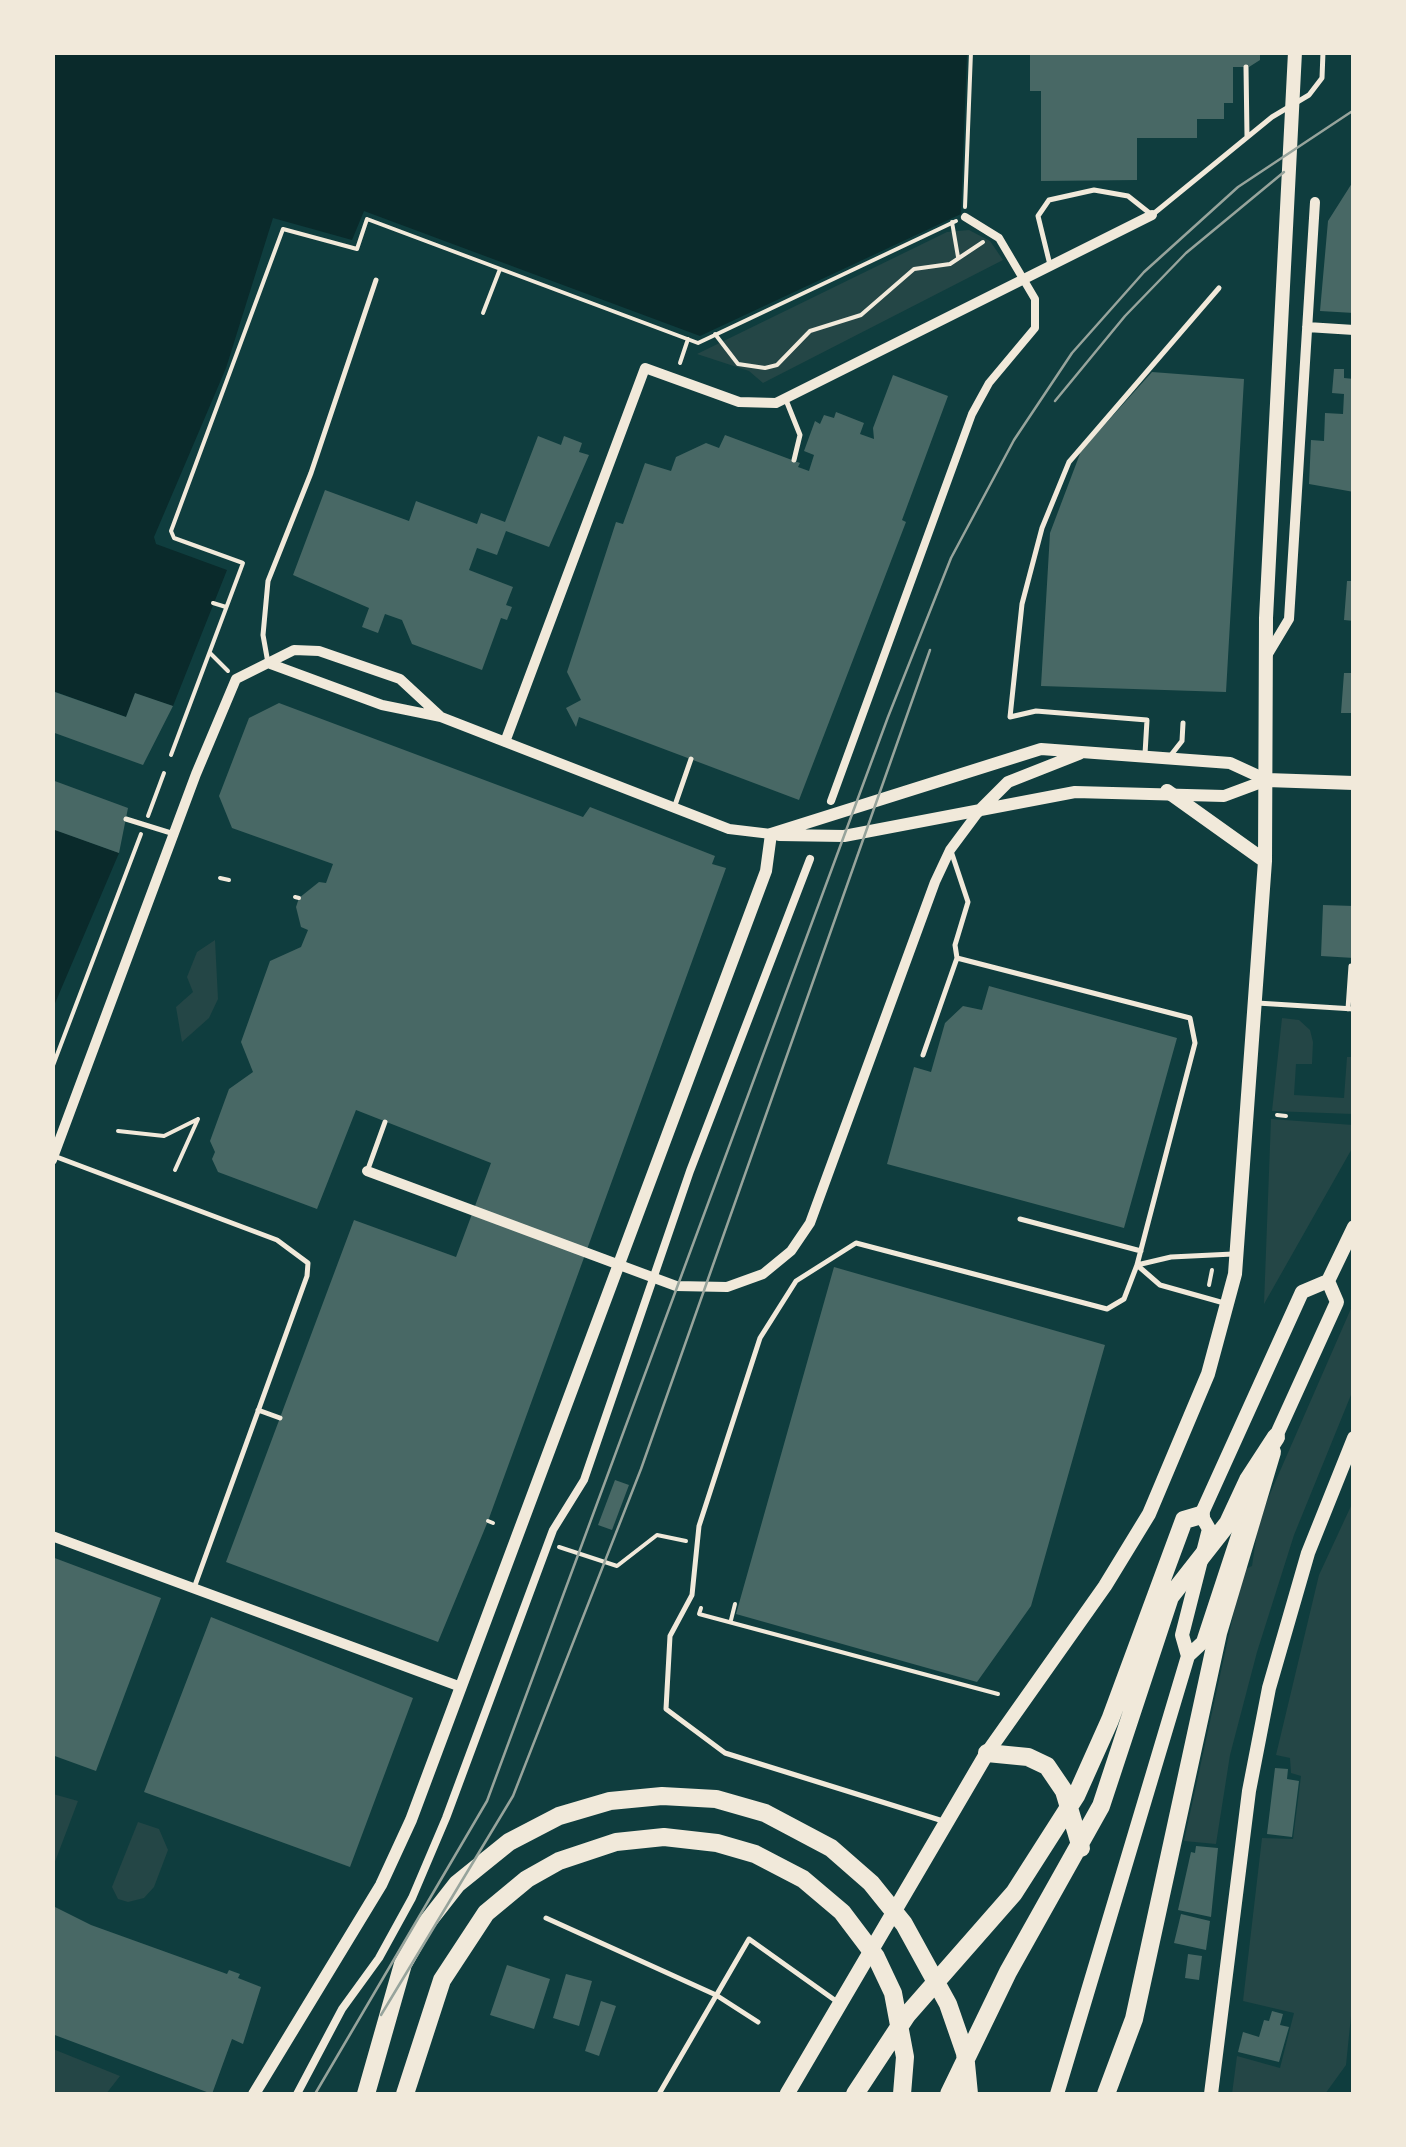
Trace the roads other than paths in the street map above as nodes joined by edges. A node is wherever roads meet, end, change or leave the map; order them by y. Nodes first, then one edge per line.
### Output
1 (1295, 52) edge
2 (1323, 52) edge
3 (1246, 67) dead end
4 (1247, 136) junction
5 (1315, 202) dead end
6 (1152, 216) junction
7 (964, 217) road end
8 (1050, 266) junction
9 (1024, 279) junction
10 (376, 280) dead end
11 (1219, 288) dead end
12 (1307, 326) junction
13 (1354, 330) edge
14 (786, 400) junction
15 (794, 460) dead end
16 (1268, 654) junction
17 (268, 663) junction
18 (441, 717) junction
19 (1184, 723) dead end
20 (505, 742) junction
21 (1082, 752) junction
22 (1145, 756) junction
23 (1168, 757) junction
24 (691, 759) dead end
25 (1267, 780) junction
26 (1354, 784) edge
27 (1166, 791) junction
28 (831, 801) dead end
29 (674, 808) junction
30 (979, 810) junction
31 (126, 819) dead end
32 (174, 834) junction
33 (771, 834) junction
34 (950, 850) junction
35 (810, 859) dead end
36 (1266, 861) junction
37 (956, 958) junction
38 (1351, 966) dead end
39 (1256, 1003) junction
40 (1351, 1009) edge
41 (923, 1055) dead end
42 (385, 1122) dead end
43 (53, 1158) edge
44 (367, 1172) joint
45 (1020, 1219) dead end
46 (1354, 1227) edge
47 (1141, 1251) junction
48 (1238, 1254) junction
49 (1137, 1264) junction
50 (1328, 1281) junction
51 (1229, 1304) junction
52 (258, 1410) junction
53 (280, 1418) dead end
54 (1276, 1437) junction
55 (1354, 1438) edge
56 (1201, 1515) junction
57 (52, 1536) edge
58 (1201, 1556) junction
59 (194, 1590) junction
60 (1188, 1656) junction
61 (460, 1687) junction
62 (988, 1752) junction
63 (1069, 1807) junction
64 (946, 1822) junction
65 (1080, 1848) junction
66 (546, 1918) dead end
67 (716, 1995) junction
68 (840, 2004) junction
69 (758, 2022) dead end
70 (969, 2087) edge
71 (254, 2094) edge
72 (297, 2094) edge
73 (366, 2094) edge
74 (405, 2094) edge
75 (658, 2094) edge
76 (787, 2094) edge
77 (855, 2094) edge
78 (902, 2094) edge
79 (949, 2094) edge
80 (1058, 2094) edge
81 (1106, 2094) edge
82 (1212, 2094) edge

1 - 16 main road
2 - 4 lane
3 - 4 lane
4 - 6 lane
5 - 12 street
6 - 8 street
6 - 8 lane
7 - 9 street
8 - 9 street
9 - 14 street
9 - 28 street
10 - 17 lane
11 - 22 lane
12 - 13 street
12 - 16 street
14 - 15 lane
14 - 20 street
16 - 25 main road
17 - 18 street
17 - 18 street
17 - 32 street
18 - 20 street
19 - 23 lane
20 - 29 street
21 - 22 street
21 - 30 street
21 - 33 street
22 - 23 street
23 - 25 street
24 - 29 lane
25 - 26 main road
25 - 27 street
25 - 36 main road
27 - 30 street
27 - 36 main road
29 - 33 street
30 - 33 street
30 - 34 street
31 - 32 lane
32 - 43 street
33 - 61 street
34 - 37 lane
34 - 44 street
35 - 72 street
36 - 39 main road
37 - 41 lane
37 - 47 lane
38 - 40 lane
39 - 40 lane
39 - 48 main road
42 - 44 lane
43 - 52 lane
45 - 47 lane
46 - 50 main road
47 - 49 lane
48 - 49 lane
48 - 51 main road
49 - 51 lane
49 - 64 lane
50 - 54 main road
50 - 56 main road
51 - 62 main road
52 - 53 lane
52 - 59 lane
54 - 58 highway
54 - 60 main road
54 - 81 highway
55 - 82 main road
56 - 58 main road
56 - 63 highway
57 - 59 street
58 - 60 main road
58 - 65 highway
59 - 61 street
60 - 80 main road
61 - 71 street
62 - 63 highway
62 - 64 main road
63 - 65 highway
63 - 77 highway
64 - 68 main road
65 - 79 highway
66 - 67 lane
67 - 68 lane
67 - 69 lane
67 - 75 lane
68 - 76 main road
70 - 73 highway
74 - 78 highway

